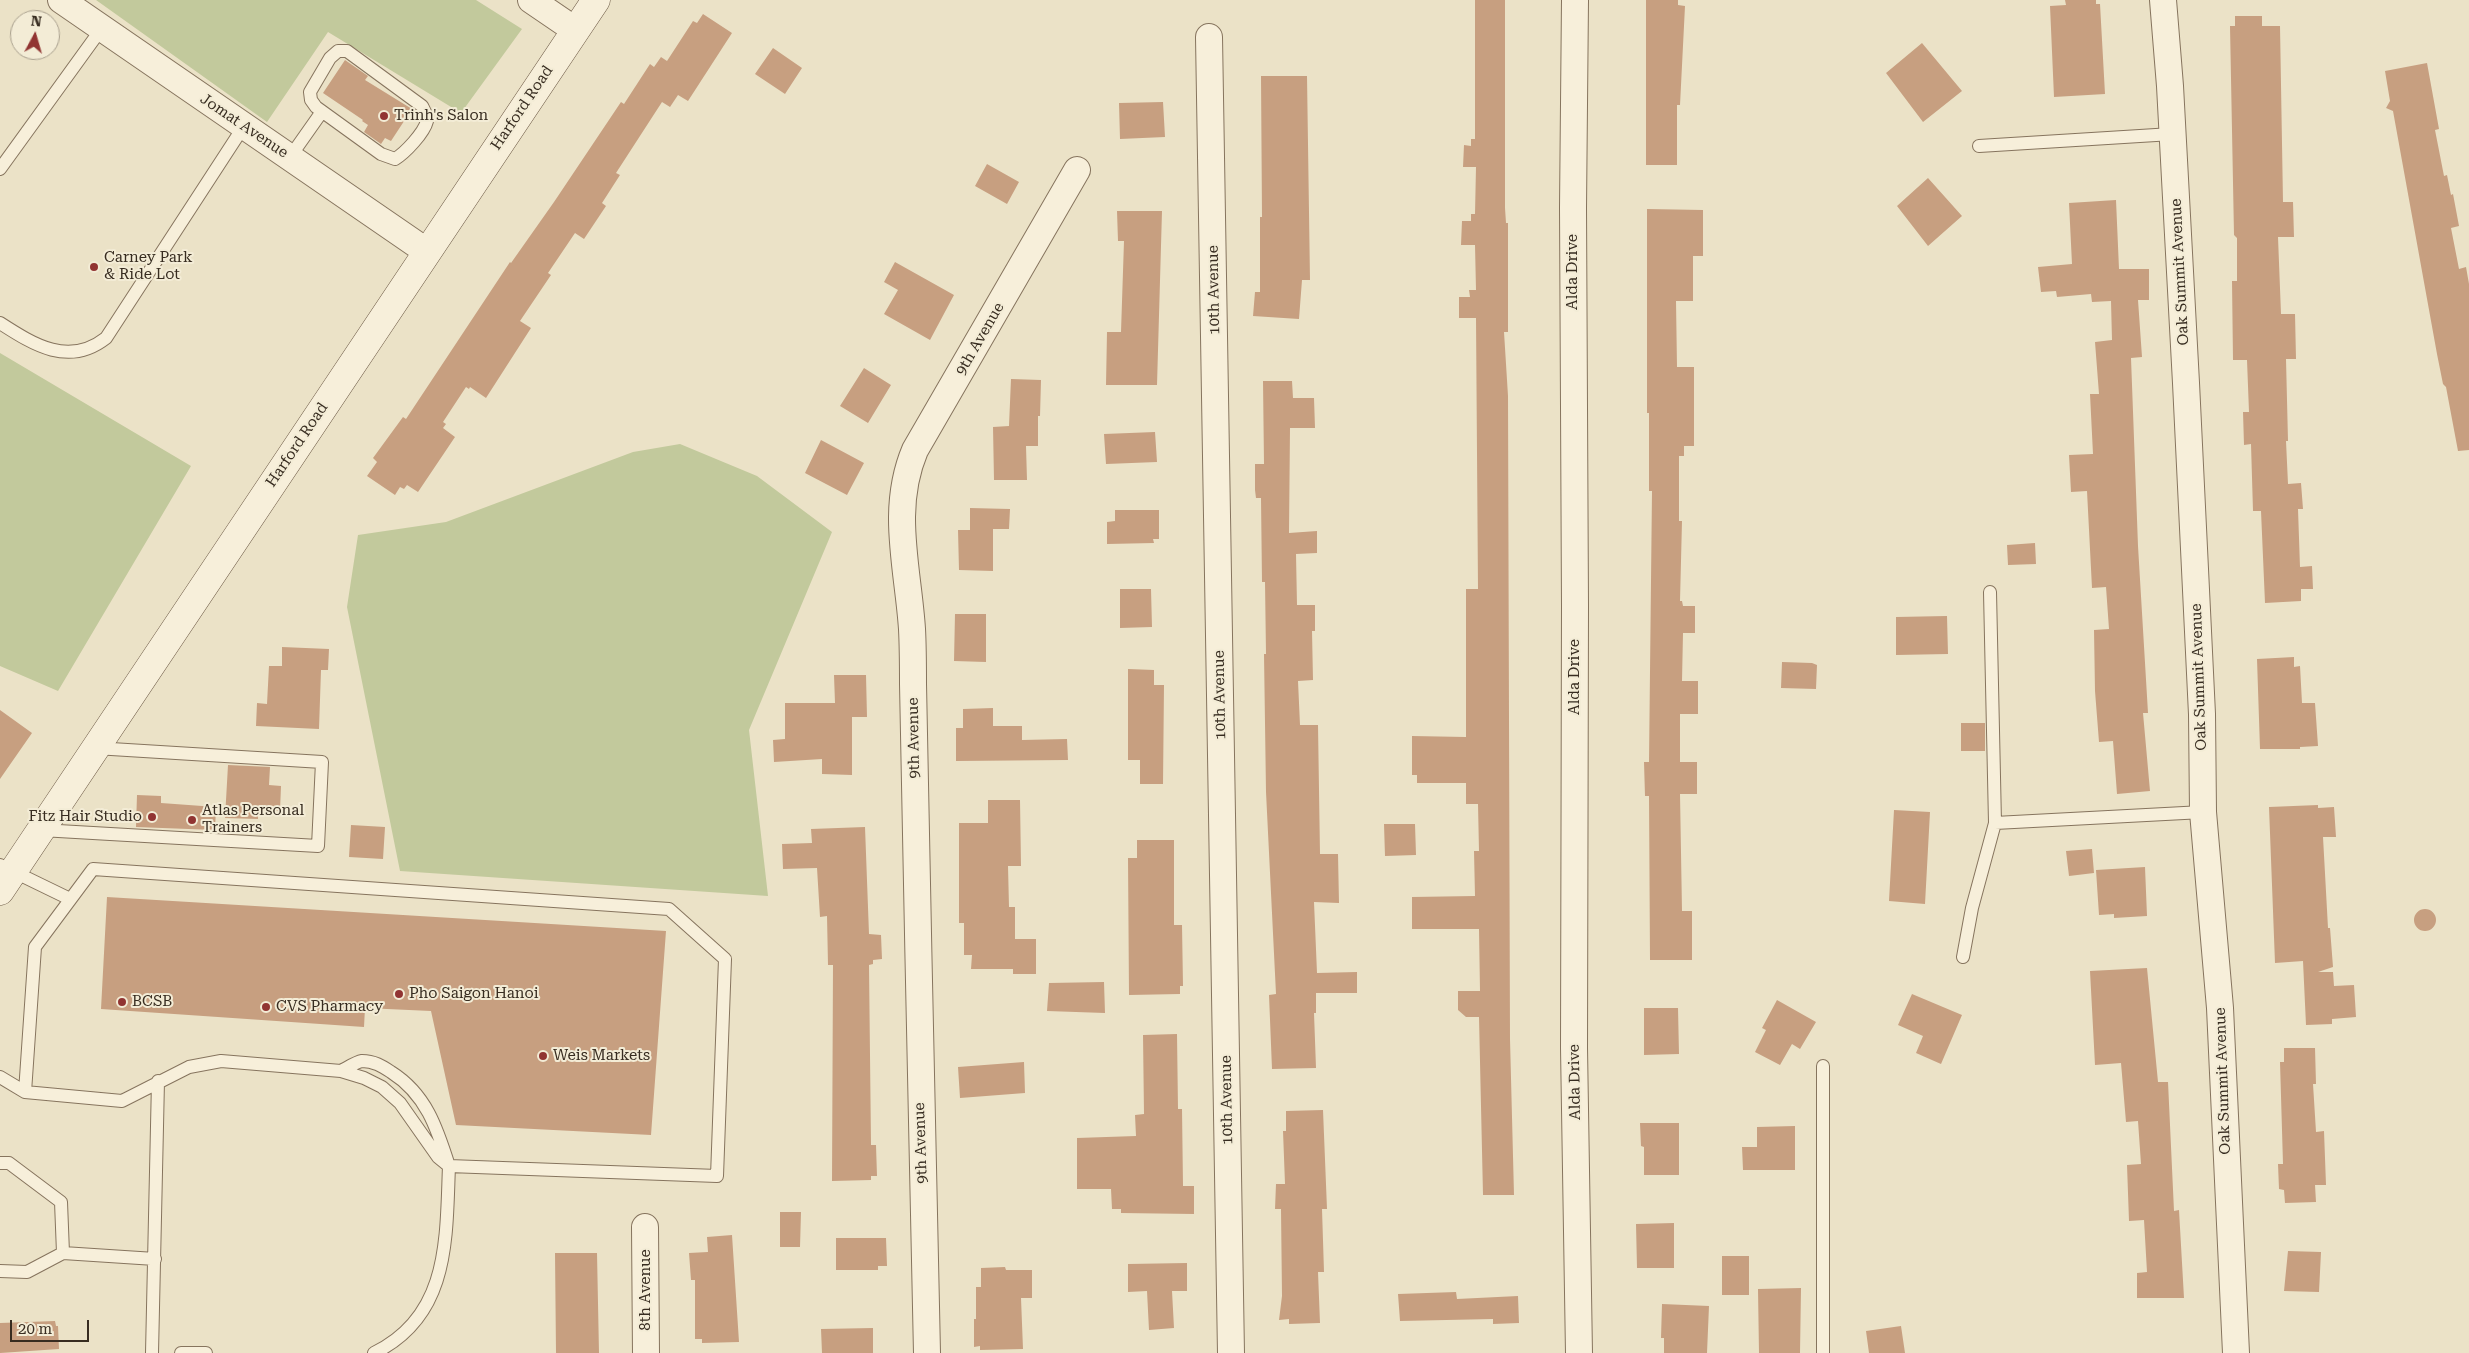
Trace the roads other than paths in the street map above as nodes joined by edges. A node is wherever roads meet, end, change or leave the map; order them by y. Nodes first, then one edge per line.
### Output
1 (61, 0) edge
2 (531, 0) edge
3 (596, 0) edge
4 (1575, 0) edge
5 (2163, 0) edge
6 (102, 28) junction
7 (575, 30) junction
8 (1210, 37) dead end
9 (321, 113) junction
10 (244, 126) junction
11 (2172, 134) junction
12 (1978, 146) dead end
13 (290, 157) junction
14 (0, 169) edge
15 (1077, 170) dead end
16 (426, 251) junction
17 (0, 323) edge
18 (1990, 592) dead end
19 (95, 748) junction
20 (2203, 812) junction
21 (1996, 823) junction
22 (41, 830) junction
23 (5, 875) edge
24 (70, 900) junction
25 (1963, 957) dead end
26 (1823, 1066) dead end
27 (341, 1070) junction
28 (0, 1077) edge
29 (158, 1081) junction
30 (25, 1092) junction
31 (0, 1163) edge
32 (449, 1166) junction
33 (645, 1226) dead end
34 (63, 1253) junction
35 (156, 1259) junction
36 (0, 1271) edge
37 (152, 1353) edge
38 (181, 1353) edge
39 (206, 1353) edge
40 (374, 1353) edge
41 (646, 1353) edge
42 (927, 1353) edge
43 (1231, 1353) edge
44 (1579, 1353) edge
45 (1823, 1353) edge
46 (2236, 1353) edge

1 - 6 street, Jomat Avenue
2 - 7 street
3 - 7 main road, Harford Road
4 - 44 street, Alda Drive
5 - 11 street, Oak Summit Avenue
6 - 10 street, Jomat Avenue
6 - 14 lane
7 - 16 main road, Harford Road
8 - 43 street, 10th Avenue
9 - 9 lane
9 - 13 lane
10 - 13 street, Jomat Avenue
10 - 17 lane
11 - 12 lane
11 - 20 street, Oak Summit Avenue
13 - 16 street, Jomat Avenue
15 - 42 street, 9th Avenue
16 - 19 main road, Harford Road
18 - 21 lane
19 - 22 main road, Harford Road
19 - 22 lane
20 - 21 lane
20 - 46 street, Oak Summit Avenue
21 - 25 lane
22 - 23 main road, Harford Road
23 - 24 lane
24 - 30 lane
24 - 32 lane
26 - 45 lane
27 - 29 lane
27 - 32 lane
27 - 32 lane
28 - 30 lane
29 - 30 lane
29 - 35 lane
31 - 34 lane
32 - 40 lane
33 - 41 street, 8th Avenue
34 - 35 lane
34 - 36 lane
35 - 37 lane
38 - 39 lane

